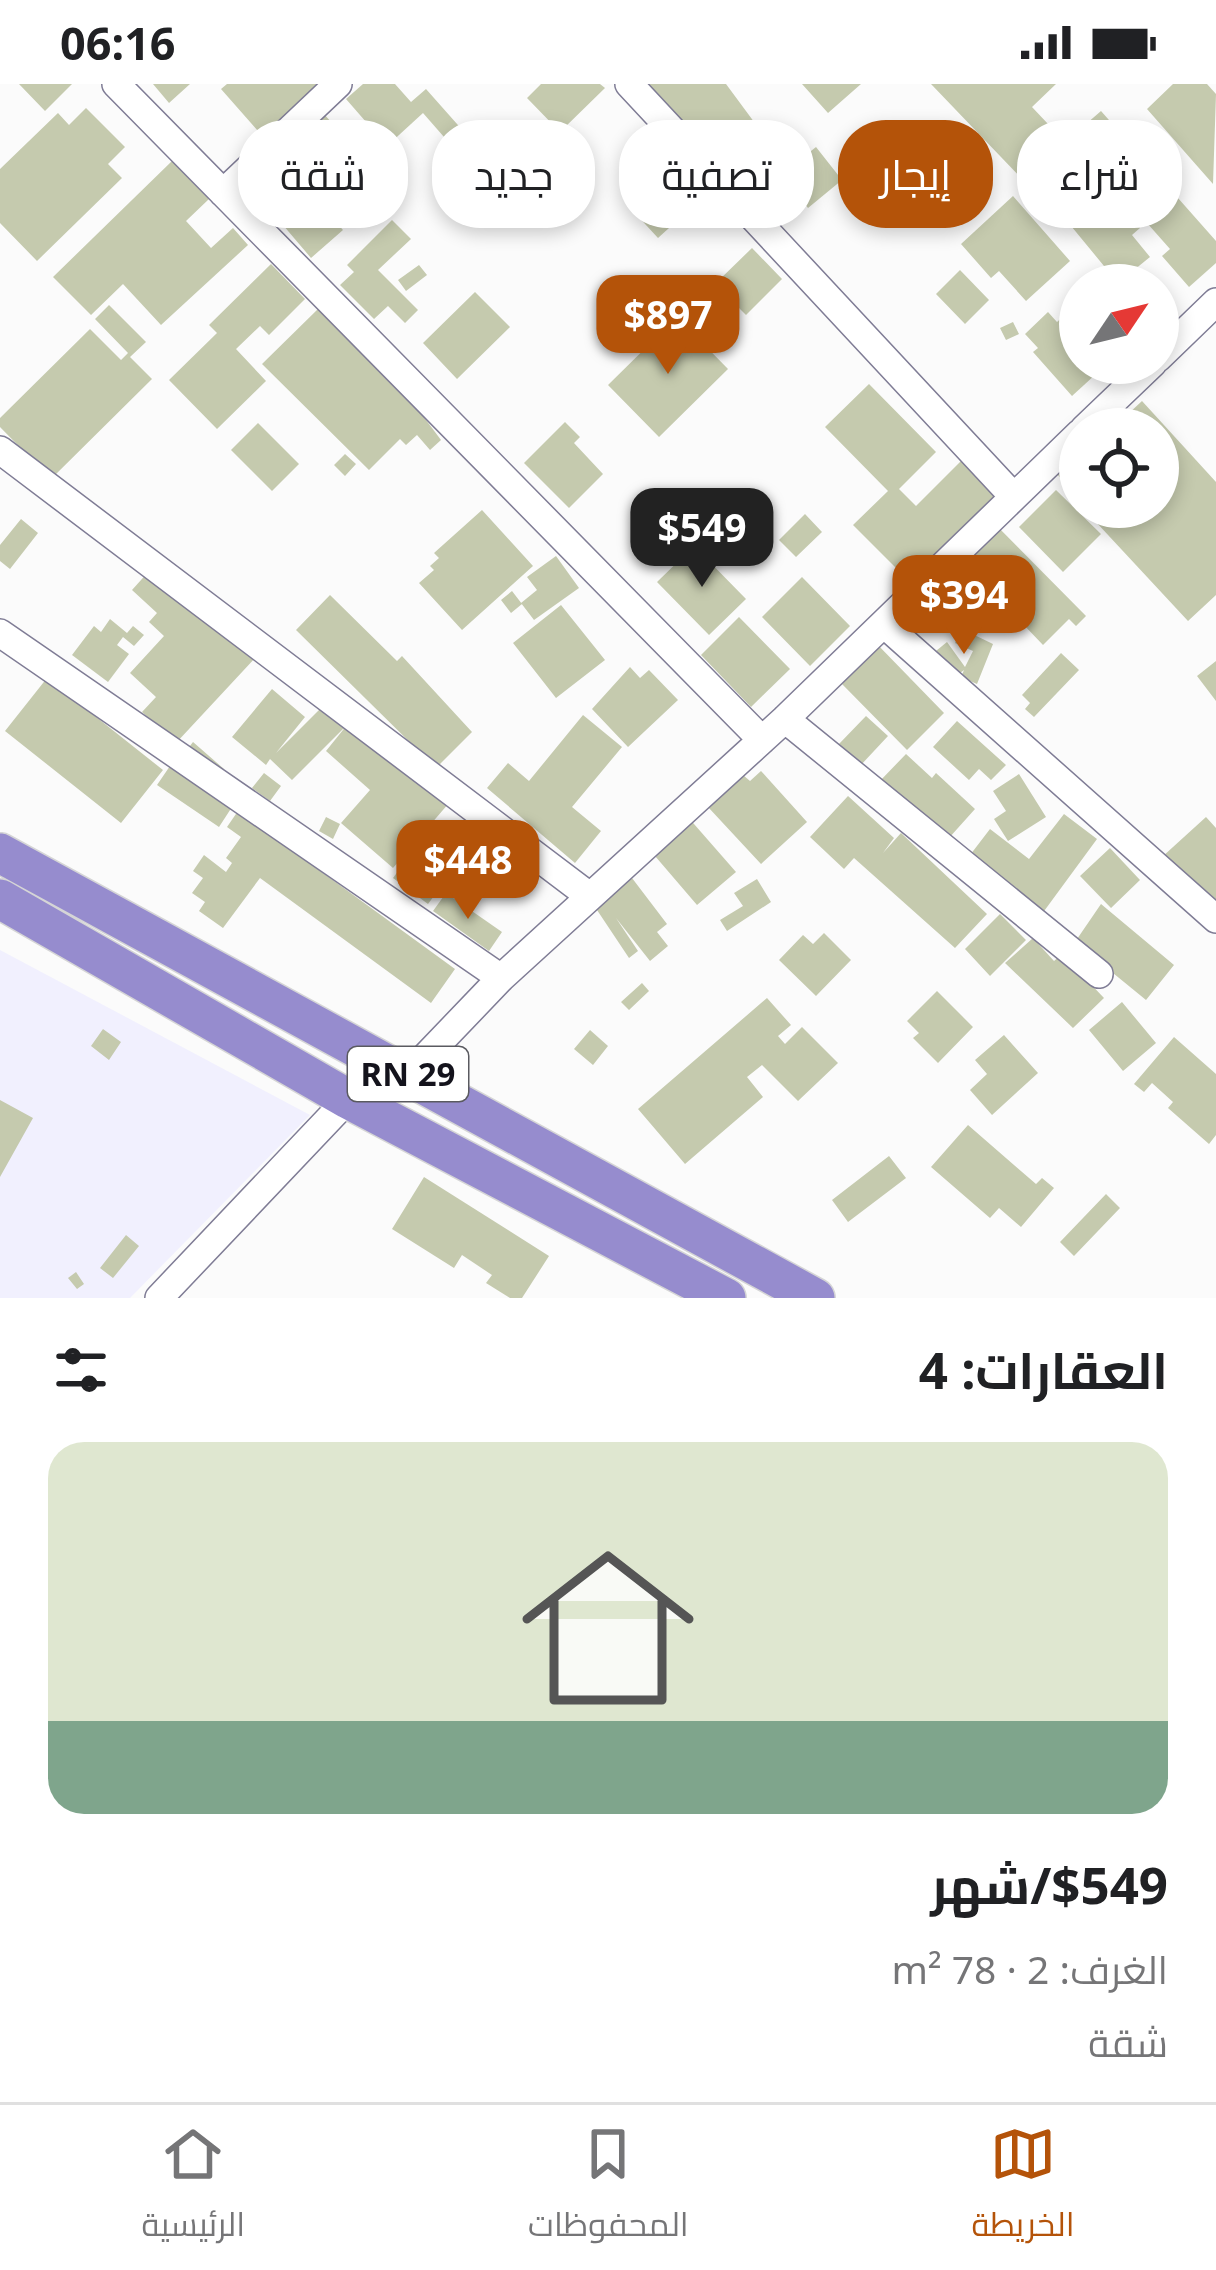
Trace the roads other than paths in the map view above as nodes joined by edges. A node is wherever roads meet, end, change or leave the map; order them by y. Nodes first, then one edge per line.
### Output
1 (116, 84) edge
2 (338, 84) edge
3 (629, 84) edge
4 (223, 193) junction
5 (1216, 302) edge
6 (1179, 338) edge
7 (1131, 384) edge
8 (1106, 408) edge
9 (0, 450) edge
10 (1059, 453) edge
11 (1014, 496) junction
12 (884, 624) junction
13 (0, 633) edge
14 (785, 719) junction
15 (763, 740) junction
16 (0, 853) edge
17 (588, 895) junction
18 (0, 899) edge
19 (1216, 919) edge
20 (1099, 974) dead end
21 (501, 978) junction
22 (409, 1074) junction
23 (348, 1099) junction
24 (158, 1298) edge
25 (726, 1298) edge
26 (814, 1298) edge

1 - 4 street
2 - 4 street
3 - 11 street
4 - 15 street
5 - 6 street
7 - 8 street
9 - 17 street
10 - 11 street
11 - 12 street
12 - 14 street
12 - 19 street
13 - 21 street
14 - 15 street
14 - 20 street
15 - 17 street
16 - 22 highway, RN 29
17 - 21 street
18 - 23 highway
21 - 22 street
22 - 26 highway, RN 29
23 - 24 street
23 - 25 highway

